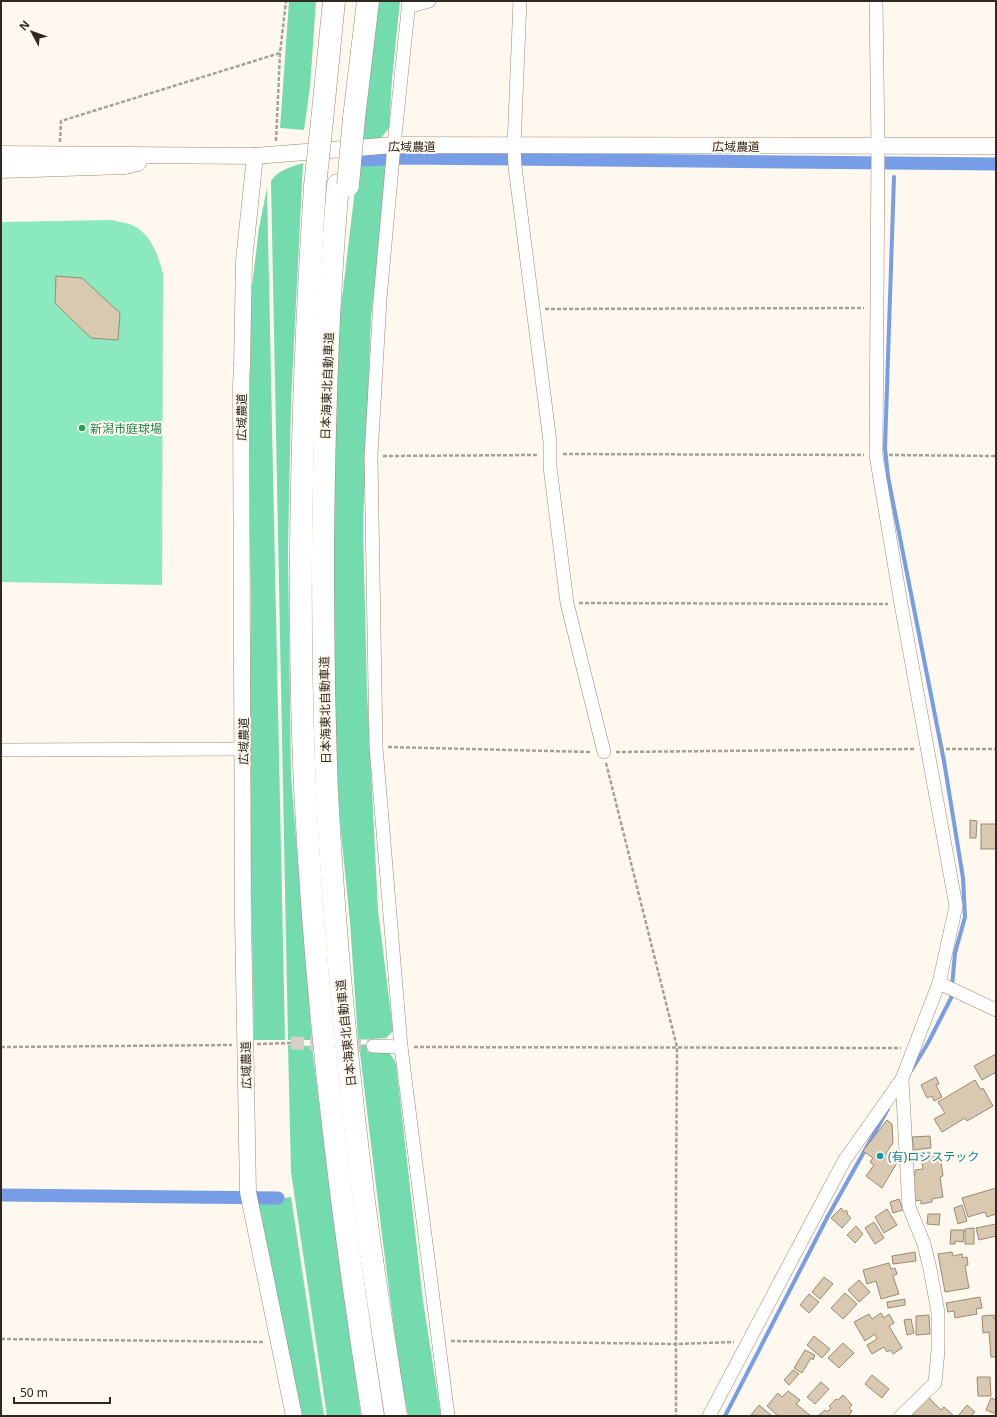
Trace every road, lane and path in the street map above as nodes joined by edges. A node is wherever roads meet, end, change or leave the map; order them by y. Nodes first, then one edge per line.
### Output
1 (286, 1) edge
2 (325, 1) edge
3 (334, 1) edge
4 (356, 1) edge
5 (368, 1) edge
6 (429, 1) edge
7 (520, 1) edge
8 (876, 1) edge
9 (409, 4) edge
10 (280, 53) junction
11 (324, 90) junction
12 (340, 119) junction
13 (394, 145) junction
14 (514, 146) junction
15 (878, 146) junction
16 (996, 146) edge
17 (60, 153) junction
18 (1, 154) edge
19 (275, 154) junction
20 (181, 156) junction
21 (255, 156) junction
22 (1, 170) edge
23 (877, 308) junction
24 (532, 309) junction
25 (549, 455) junction
26 (876, 455) junction
27 (371, 456) junction
28 (996, 456) edge
29 (567, 603) junction
30 (901, 604) junction
31 (376, 747) junction
32 (243, 749) junction
33 (927, 749) junction
34 (996, 749) edge
35 (1, 750) edge
36 (604, 752) junction
37 (939, 983) junction
38 (996, 1010) edge
39 (291, 1043) tunnel mouth
40 (245, 1044) junction
41 (1, 1046) edge
42 (373, 1046) tunnel mouth
43 (401, 1047) junction
44 (677, 1047) junction
45 (913, 1048) junction
46 (902, 1079) junction
47 (1, 1339) edge
48 (438, 1341) junction
49 (749, 1341) junction
50 (279, 1342) junction
51 (676, 1344) junction
52 (294, 1416) edge
53 (374, 1416) edge
54 (396, 1416) edge
55 (448, 1416) edge
56 (676, 1416) edge
57 (709, 1416) edge
58 (901, 1416) edge

1 - 10 path
2 - 11 highway
3 - 11 highway, 日本海東北自動車道
4 - 12 highway, 日本海東北自動車道
5 - 12 highway
6 - 9 street
7 - 14 street
8 - 15 street
9 - 13 street
10 - 17 path
10 - 19 path
11 - 12 highway, 日本海東北自動車道
12 - 53 highway, 日本海東北自動車道, bridge
12 - 54 highway, 日本海東北自動車道
13 - 14 street, 広域農道
13 - 19 street, 広域農道
13 - 27 street
14 - 15 street, 広域農道
14 - 24 street
15 - 16 street, 広域農道
15 - 23 street
17 - 18 street
17 - 20 street
19 - 21 street, 広域農道
20 - 21 street
20 - 22 street
21 - 32 street, 広域農道
23 - 24 path
23 - 26 street
24 - 25 street
25 - 26 path
25 - 27 path
25 - 29 street
26 - 28 path
26 - 30 street
27 - 31 street
29 - 30 path
29 - 36 street
30 - 33 street
31 - 36 path
31 - 43 street
32 - 35 street
32 - 40 street, 広域農道
33 - 34 path
33 - 36 path
33 - 37 street
36 - 44 path
37 - 38 street
37 - 45 street
39 - 40 path
40 - 41 path
40 - 50 street, 広域農道
42 - 43 street
43 - 44 path
43 - 48 street
44 - 45 path
44 - 51 path
45 - 46 street
46 - 49 street
46 - 58 street
47 - 50 path
48 - 51 path
48 - 55 street
49 - 51 path
49 - 57 street
50 - 52 street, 広域農道
51 - 56 path

